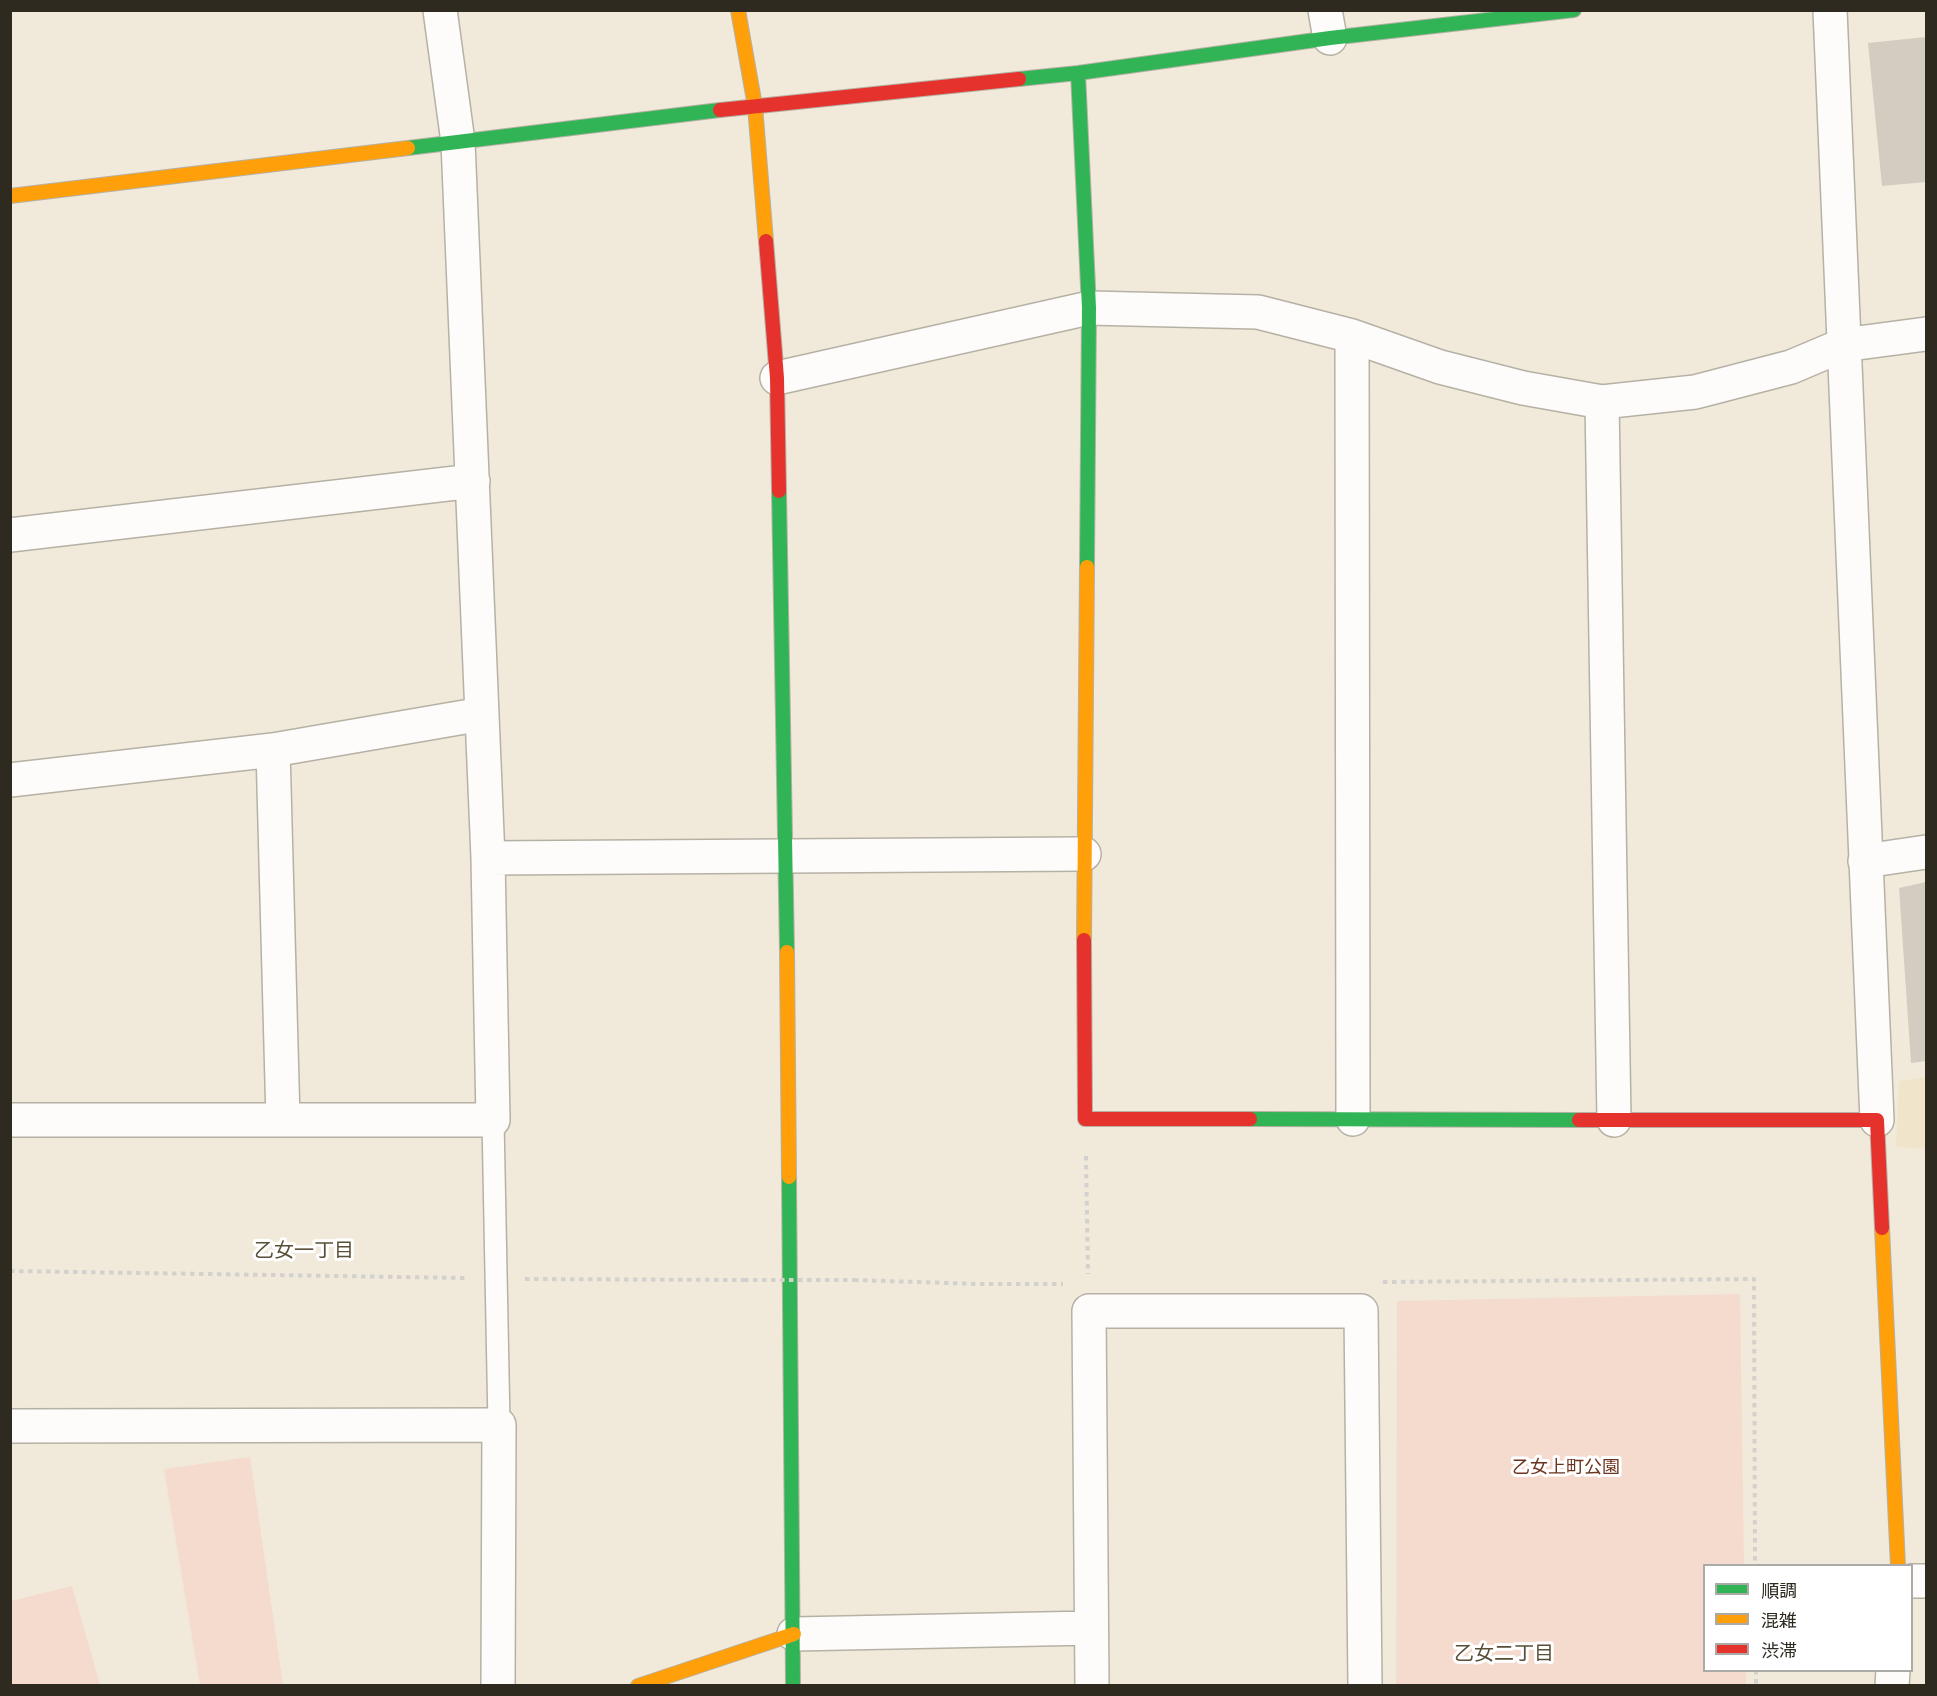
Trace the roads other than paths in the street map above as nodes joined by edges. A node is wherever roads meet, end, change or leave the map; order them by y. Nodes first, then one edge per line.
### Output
1 (440, 10) edge
2 (738, 10) edge
3 (1830, 10) edge
4 (1573, 11) edge
5 (1328, 24) edge
6 (1078, 73) junction
7 (755, 106) junction
8 (458, 142) junction
9 (10, 196) edge
10 (1089, 308) junction
11 (1926, 334) edge
12 (1352, 336) junction
13 (1843, 345) junction
14 (777, 378) junction
15 (1602, 402) junction
16 (472, 481) junction
17 (10, 535) edge
18 (482, 714) junction
19 (273, 750) junction
20 (10, 780) edge
21 (1926, 852) edge
22 (1084, 854) junction
23 (786, 856) junction
24 (488, 858) junction
25 (1865, 861) junction
26 (1353, 1119) junction
27 (10, 1120) edge
28 (283, 1120) junction
29 (493, 1120) junction
30 (1614, 1120) junction
31 (1877, 1120) junction
32 (499, 1425) junction
33 (10, 1426) edge
34 (1898, 1564) edge
35 (1091, 1628) junction
36 (794, 1634) junction
37 (498, 1686) edge
38 (638, 1686) edge
39 (793, 1686) edge
40 (1092, 1686) edge
41 (1365, 1686) edge

1 - 8 street
2 - 7 street
3 - 13 street
4 - 5 street
5 - 6 street
6 - 7 street
6 - 10 street
7 - 8 street
7 - 14 street
8 - 9 street
8 - 16 street
10 - 12 street
10 - 14 street
10 - 22 street
11 - 13 street
12 - 15 street
12 - 26 street
13 - 15 street
13 - 25 street
14 - 23 street
15 - 30 street
16 - 17 street
16 - 18 street
18 - 19 street
18 - 24 street
19 - 20 street
19 - 28 street
21 - 25 street
22 - 23 street
22 - 26 street
23 - 24 street
23 - 36 street
24 - 29 street
25 - 31 street
26 - 30 street
27 - 28 street
28 - 29 street
29 - 32 lane
30 - 31 street
31 - 34 street
32 - 33 street
32 - 37 street
35 - 36 street
35 - 40 street
35 - 41 street
36 - 38 street
36 - 39 street

